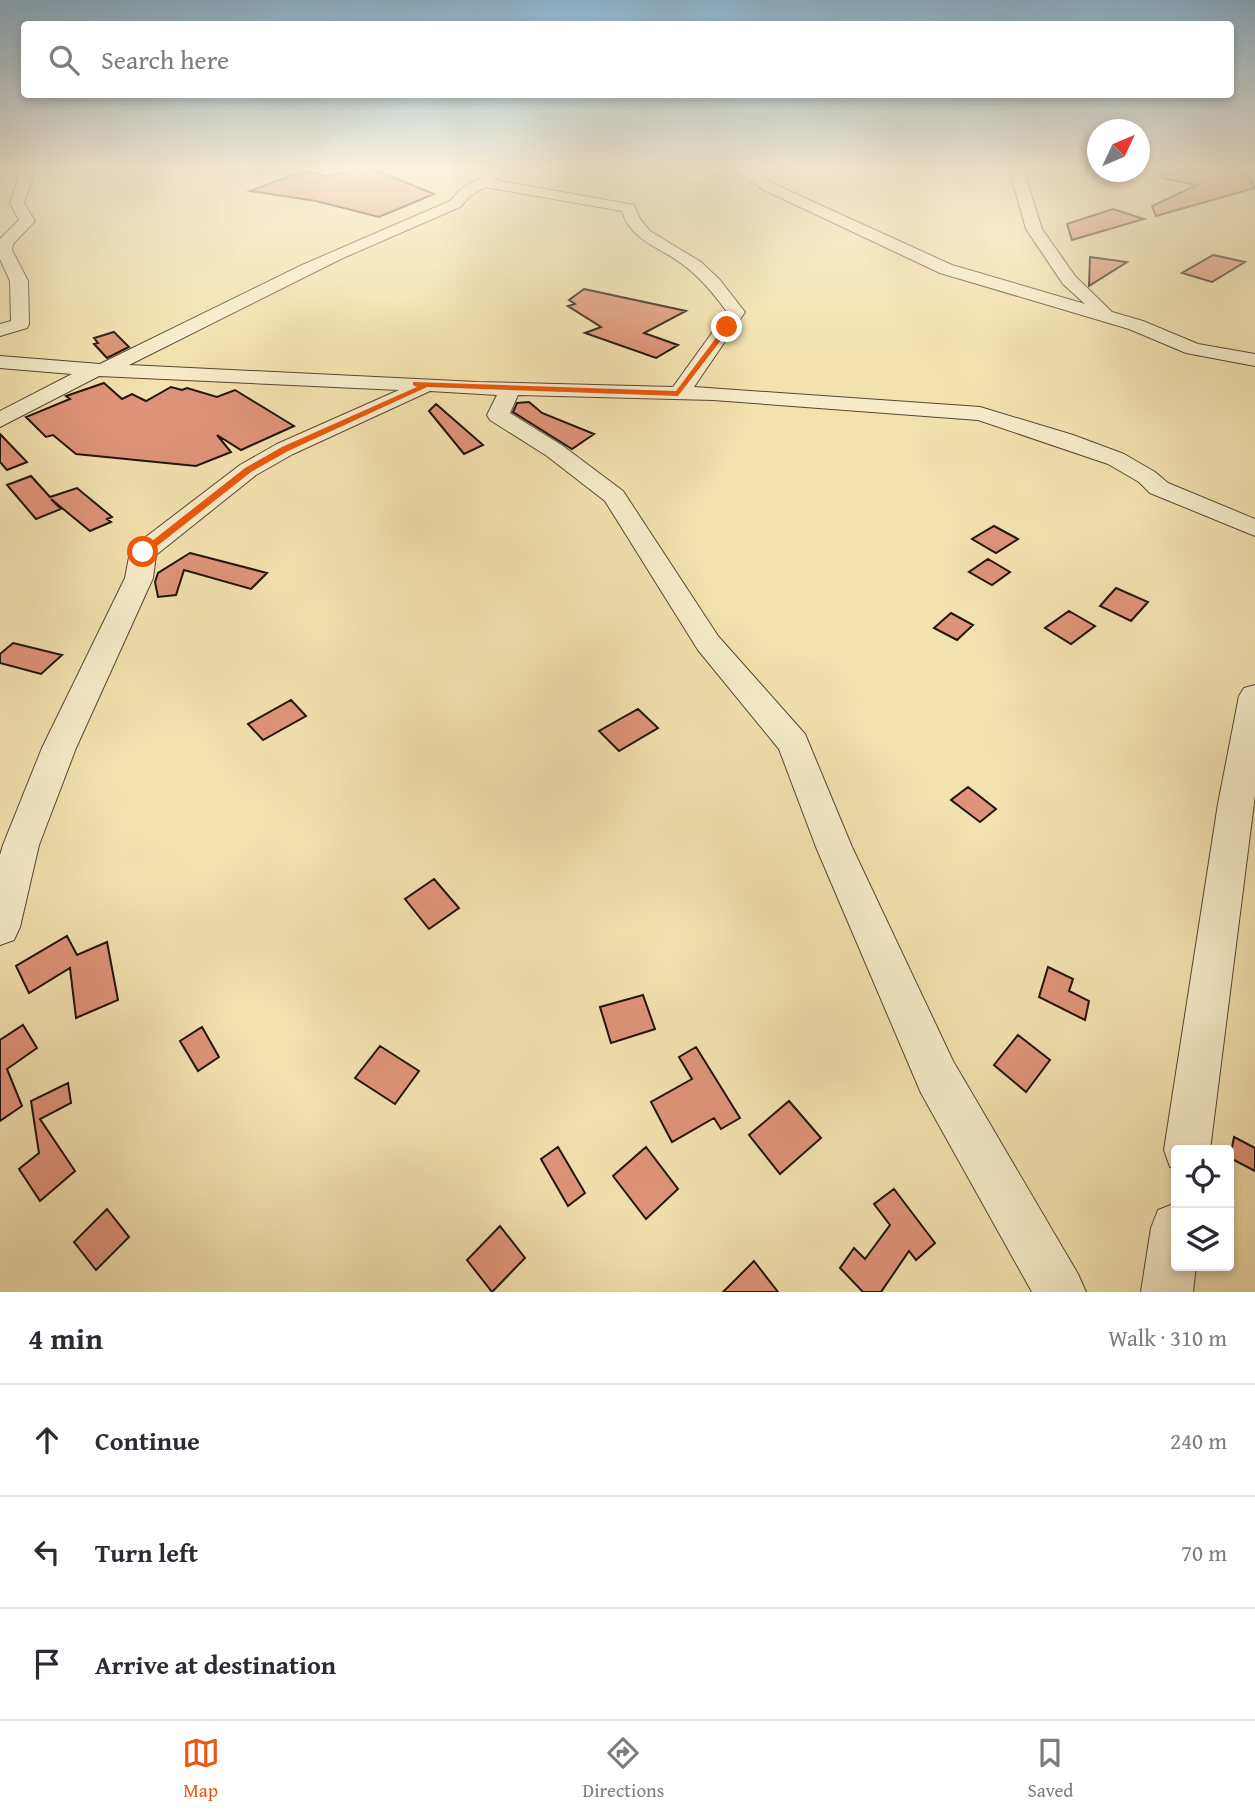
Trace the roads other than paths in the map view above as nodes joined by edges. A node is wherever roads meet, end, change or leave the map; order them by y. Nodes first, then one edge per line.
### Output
1 (19, 229) edge
2 (398, 229) edge
3 (638, 229) edge
4 (860, 229) edge
5 (1034, 229) edge
6 (1111, 317) junction
7 (0, 330) edge
8 (1255, 360) edge
9 (0, 362) edge
10 (98, 370) junction
11 (415, 384) junction
12 (509, 390) junction
13 (678, 394) junction
14 (0, 420) edge
15 (1255, 528) edge
16 (1255, 696) edge
17 (0, 927) edge
18 (1188, 1145) edge
19 (1171, 1264) edge
20 (1060, 1292) edge
21 (1167, 1292) edge

1 - 7 street
2 - 10 street
3 - 13 street
4 - 6 street
5 - 6 street
6 - 8 street
9 - 10 street
10 - 11 street
10 - 14 street
11 - 12 street
11 - 17 street
12 - 13 street
12 - 20 street
13 - 15 street
16 - 18 street
19 - 21 street

